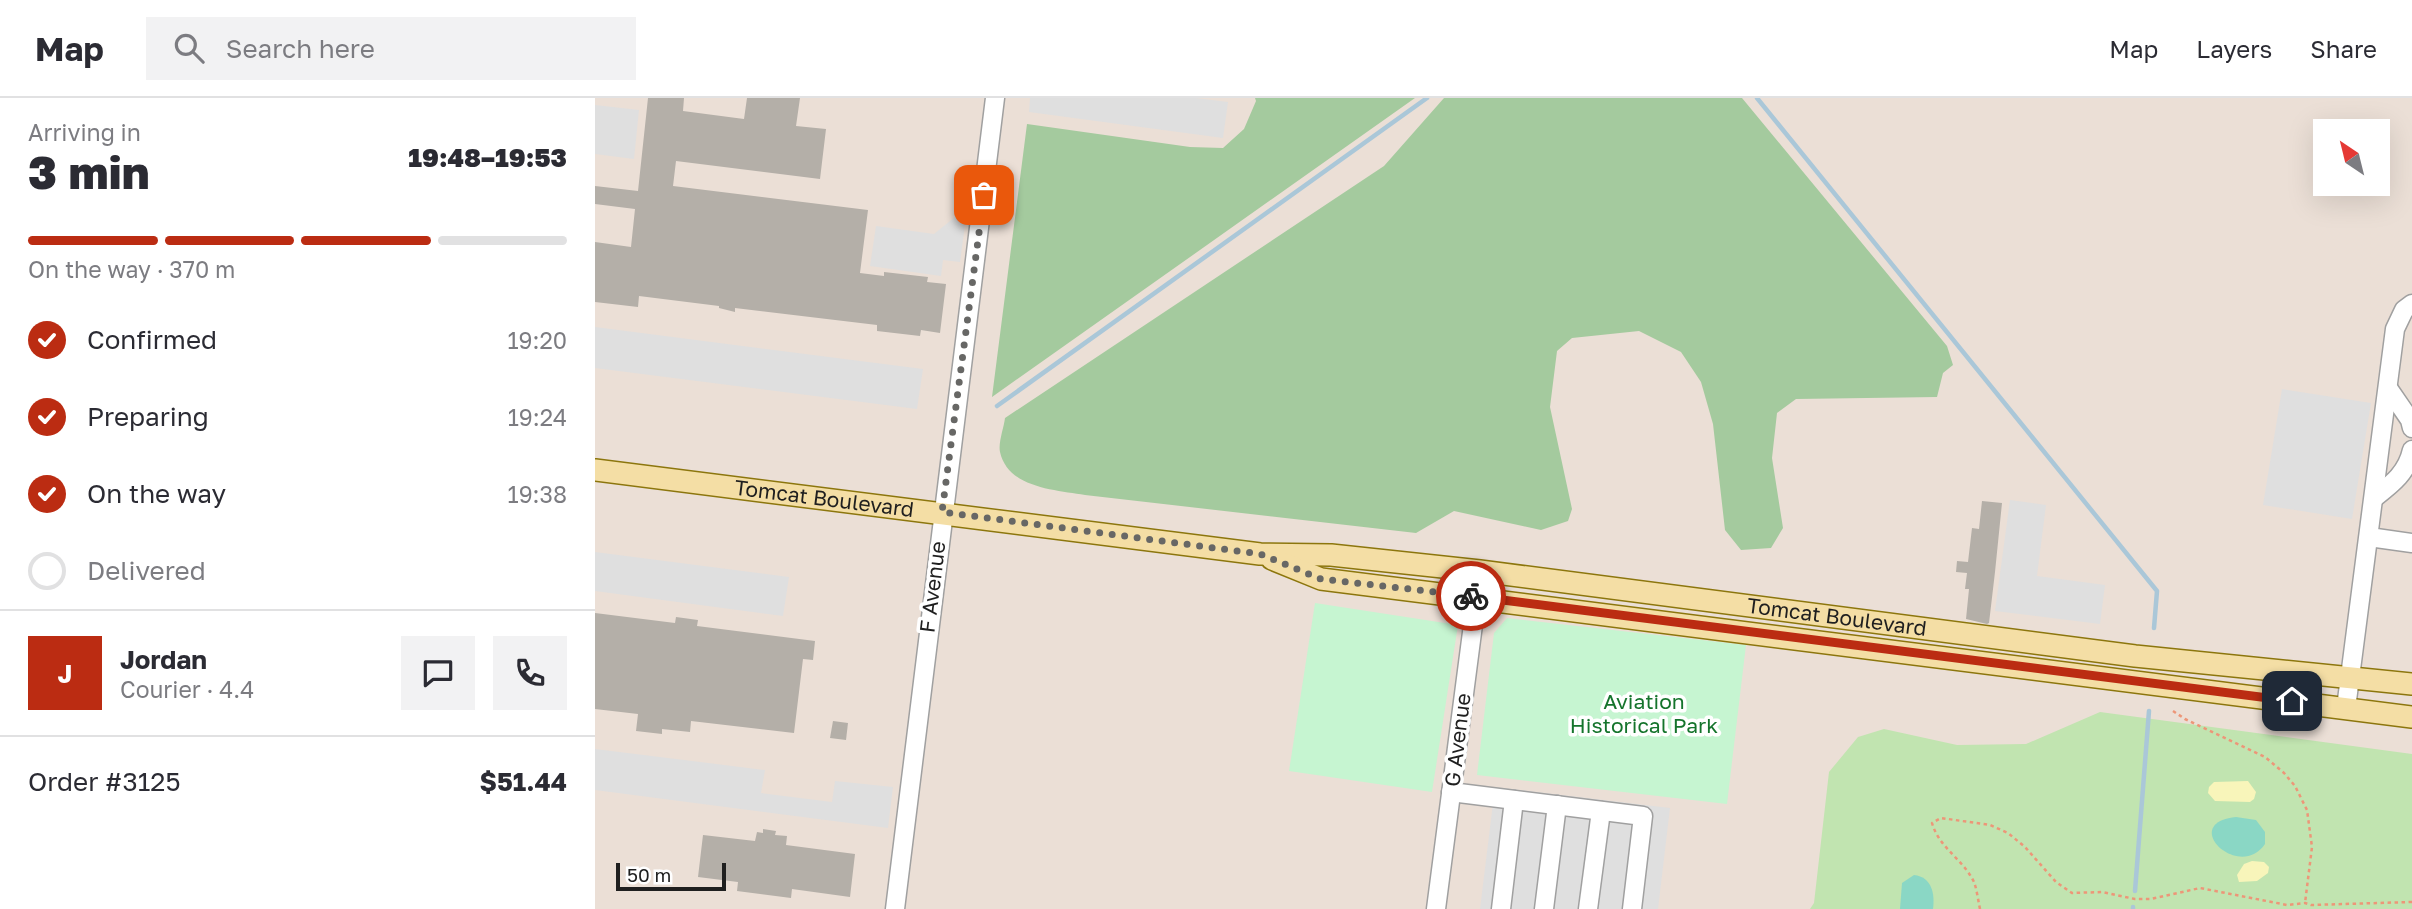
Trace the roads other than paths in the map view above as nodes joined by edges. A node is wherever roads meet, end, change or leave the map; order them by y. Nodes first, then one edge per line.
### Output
1 (995, 98) edge
2 (2412, 304) edge
3 (2388, 388) junction
4 (2412, 428) edge
5 (2412, 450) edge
6 (595, 470) edge
7 (2374, 498) junction
8 (942, 512) junction
9 (2369, 537) junction
10 (2412, 543) edge
11 (1260, 554) junction
12 (1480, 571) junction
13 (1476, 597) junction
14 (2351, 677) junction
15 (2412, 684) edge
16 (2346, 708) junction
17 (2412, 717) edge
18 (1451, 792) junction
19 (1514, 800) junction
20 (1557, 805) junction
21 (1601, 811) junction
22 (895, 909) edge
23 (1436, 909) edge
24 (1501, 909) edge
25 (1544, 909) edge
26 (1588, 909) edge
27 (1632, 909) edge

1 - 8 street, F Avenue
2 - 3 street
3 - 4 street
3 - 7 street
5 - 7 street
6 - 8 main road, Tomcat Boulevard
7 - 9 street
8 - 11 main road, Tomcat Boulevard
8 - 22 street, F Avenue
9 - 10 street
9 - 14 street
11 - 12 main road, Tomcat Boulevard
11 - 13 main road, Tomcat Boulevard
12 - 13 street, G Avenue
12 - 14 main road, Tomcat Boulevard
13 - 16 main road, Tomcat Boulevard
13 - 18 street, G Avenue
14 - 15 main road, Tomcat Boulevard
14 - 16 street
16 - 17 main road, Tomcat Boulevard
18 - 19 street
18 - 23 street, G Avenue
19 - 20 street
19 - 24 street
20 - 21 street
20 - 25 street
21 - 26 street
21 - 27 street

